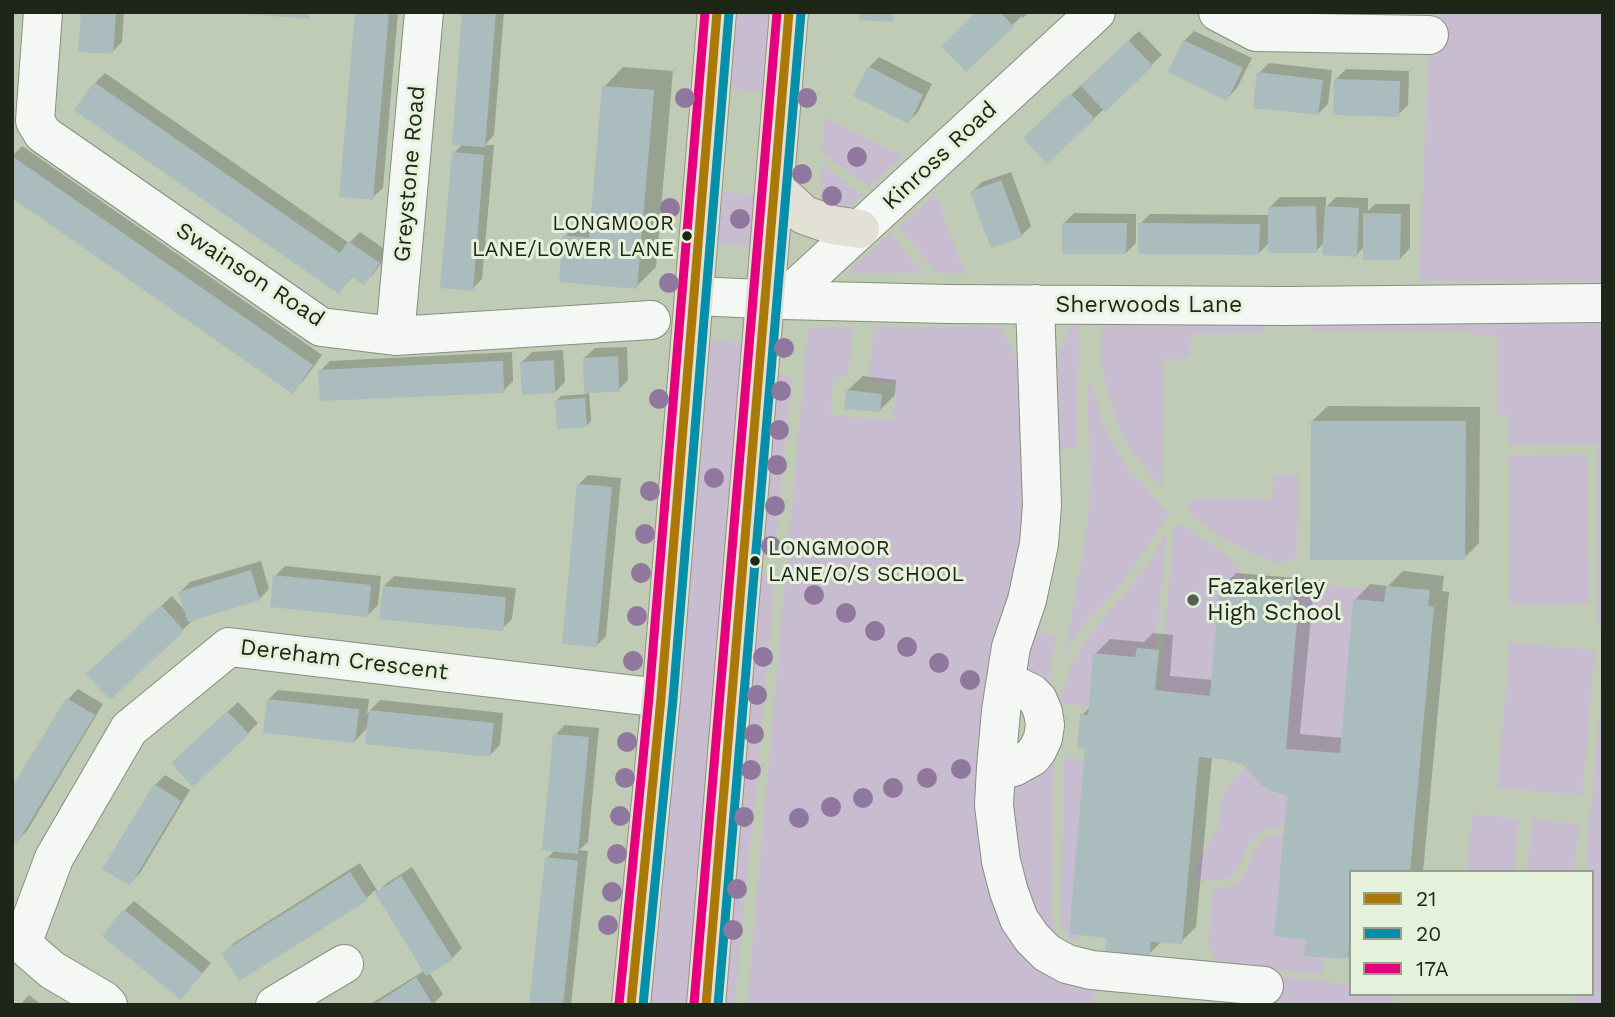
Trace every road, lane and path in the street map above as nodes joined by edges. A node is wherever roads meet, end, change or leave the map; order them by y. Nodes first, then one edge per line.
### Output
1 (43, 12) edge
2 (424, 12) edge
3 (717, 12) edge
4 (789, 12) edge
5 (1096, 12) edge
6 (1218, 12) edge
7 (1314, 23) edge
8 (1429, 35) dead end
9 (775, 188) junction
10 (860, 229) junction
11 (695, 296) junction
12 (774, 300) junction
13 (1603, 303) edge
14 (1035, 304) junction
15 (651, 320) dead end
16 (396, 336) junction
17 (661, 698) junction
18 (17, 943) edge
19 (344, 964) dead end
20 (1264, 986) dead end
21 (108, 1005) edge
22 (275, 1005) edge
23 (631, 1005) edge
24 (706, 1005) edge

1 - 16 street, Swainson Road
2 - 16 street, Greystone Road
3 - 11 main road
4 - 9 main road
5 - 10 street, Kinross Road
6 - 7 street
7 - 8 street
9 - 10 main road
9 - 12 main road
10 - 12 street, Kinross Road
11 - 12 street, Sherwoods Lane
11 - 17 main road
12 - 14 street, Sherwoods Lane
12 - 24 main road
13 - 14 street, Sherwoods Lane
14 - 20 street
15 - 16 street, Swainson Road
17 - 18 street, Dereham Crescent
17 - 23 main road
18 - 21 street
19 - 22 street

